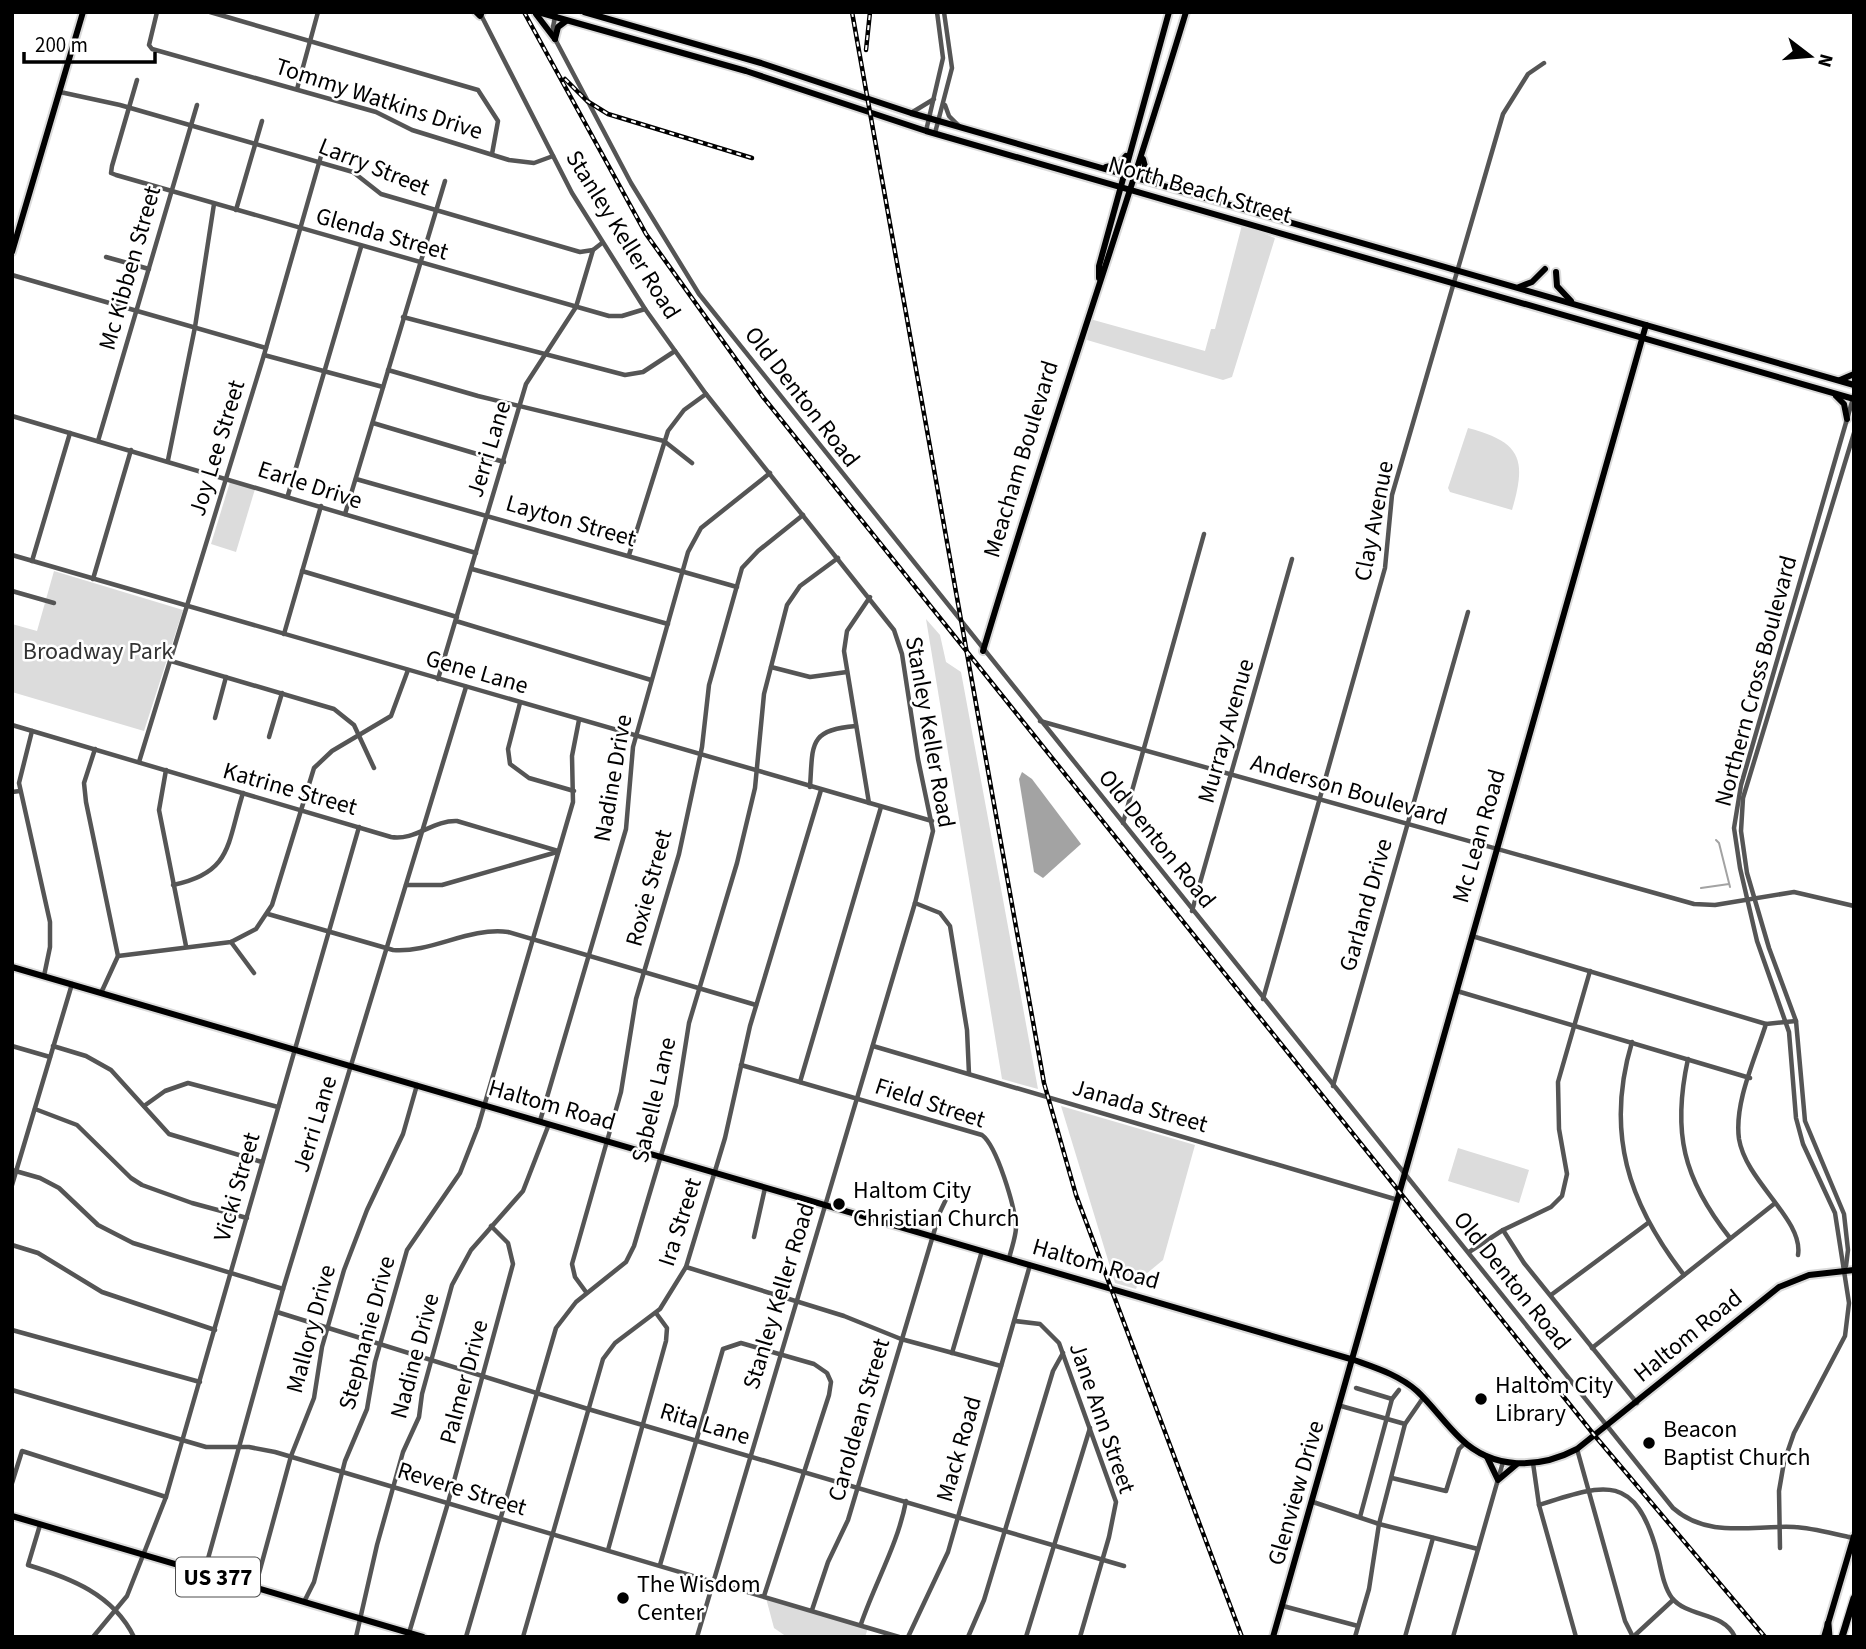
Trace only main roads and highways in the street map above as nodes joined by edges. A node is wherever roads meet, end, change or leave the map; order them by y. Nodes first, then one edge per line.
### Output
1 (83, 12) edge
2 (536, 12) edge
3 (584, 12) edge
4 (1169, 12) edge
5 (1186, 12) edge
6 (556, 15) edge
7 (568, 21) junction
8 (675, 38) junction
9 (672, 50) junction
10 (761, 63) junction
11 (757, 75) junction
12 (998, 137) junction
13 (1031, 147) junction
14 (994, 150) junction
15 (1129, 152) junction
16 (1142, 156) junction
17 (1027, 160) junction
18 (1103, 168) junction
19 (1123, 173) junction
20 (1136, 177) junction
21 (1162, 184) junction
22 (1119, 187) junction
23 (1131, 191) junction
24 (1242, 208) junction
25 (1238, 220) junction
26 (15, 235) edge
27 (12, 252) edge
28 (1099, 279) junction
29 (1518, 287) junction
30 (1538, 293) junction
31 (1549, 296) junction
32 (1572, 303) junction
33 (1646, 325) junction
34 (1642, 337) junction
35 (1854, 374) edge
36 (1837, 381) junction
37 (1854, 386) edge
38 (1832, 393) junction
39 (1853, 398) edge
40 (1847, 419) road end
41 (983, 651) road end
42 (12, 967) edge
43 (1854, 1270) edge
44 (1354, 1360) junction
45 (1487, 1457) junction
46 (1518, 1464) junction
47 (12, 1517) edge
48 (1854, 1537) edge
49 (1854, 1598) edge
50 (1828, 1624) joint
51 (423, 1637) edge
52 (1273, 1637) edge
53 (1826, 1637) edge
54 (1842, 1637) edge

1 - 26 main road
2 - 6 main road, North Beach Street
2 - 7 main road
3 - 8 main road, North Beach Street
4 - 15 main road, Meacham Boulevard
5 - 16 main road, Meacham Boulevard
6 - 7 main road, North Beach Street
7 - 9 main road, North Beach Street
8 - 9 main road
8 - 10 main road, North Beach Street
9 - 11 main road, North Beach Street
10 - 11 main road
10 - 12 main road, North Beach Street
11 - 14 main road, North Beach Street
12 - 13 main road, North Beach Street
12 - 14 main road
13 - 17 main road
13 - 18 main road, North Beach Street
14 - 17 main road, North Beach Street
15 - 18 main road
15 - 19 main road, Meacham Boulevard
16 - 20 main road, Meacham Boulevard
16 - 21 main road
17 - 22 main road, North Beach Street
18 - 19 main road, North Beach Street
19 - 20 main road, North Beach Street
19 - 22 main road, Meacham Boulevard
20 - 21 main road, North Beach Street
20 - 23 main road, Meacham Boulevard
21 - 24 main road, North Beach Street
22 - 23 main road, North Beach Street
22 - 28 main road, Meacham Boulevard
23 - 25 main road, North Beach Street
23 - 28 main road, Meacham Boulevard
24 - 25 main road
24 - 29 main road, North Beach Street
25 - 34 main road, North Beach Street
26 - 27 main road
28 - 41 main road, Meacham Boulevard
29 - 30 main road, North Beach Street
29 - 30 main road
30 - 31 main road, North Beach Street
31 - 32 main road, North Beach Street
31 - 32 main road
32 - 33 main road, North Beach Street
33 - 34 main road, Mc Lean Road
33 - 36 main road, North Beach Street
34 - 38 main road, North Beach Street
34 - 44 main road, Mc Lean Road
35 - 36 main road
36 - 37 main road, North Beach Street
38 - 39 main road, North Beach Street
38 - 40 main road
42 - 44 main road, Haltom Road
43 - 46 main road, Haltom Road
44 - 45 main road, Haltom Road
44 - 52 main road, Glenview Drive
45 - 46 main road, Haltom Road
45 - 46 main road
47 - 51 main road, US 377
48 - 50 main road
49 - 54 highway
50 - 53 highway

